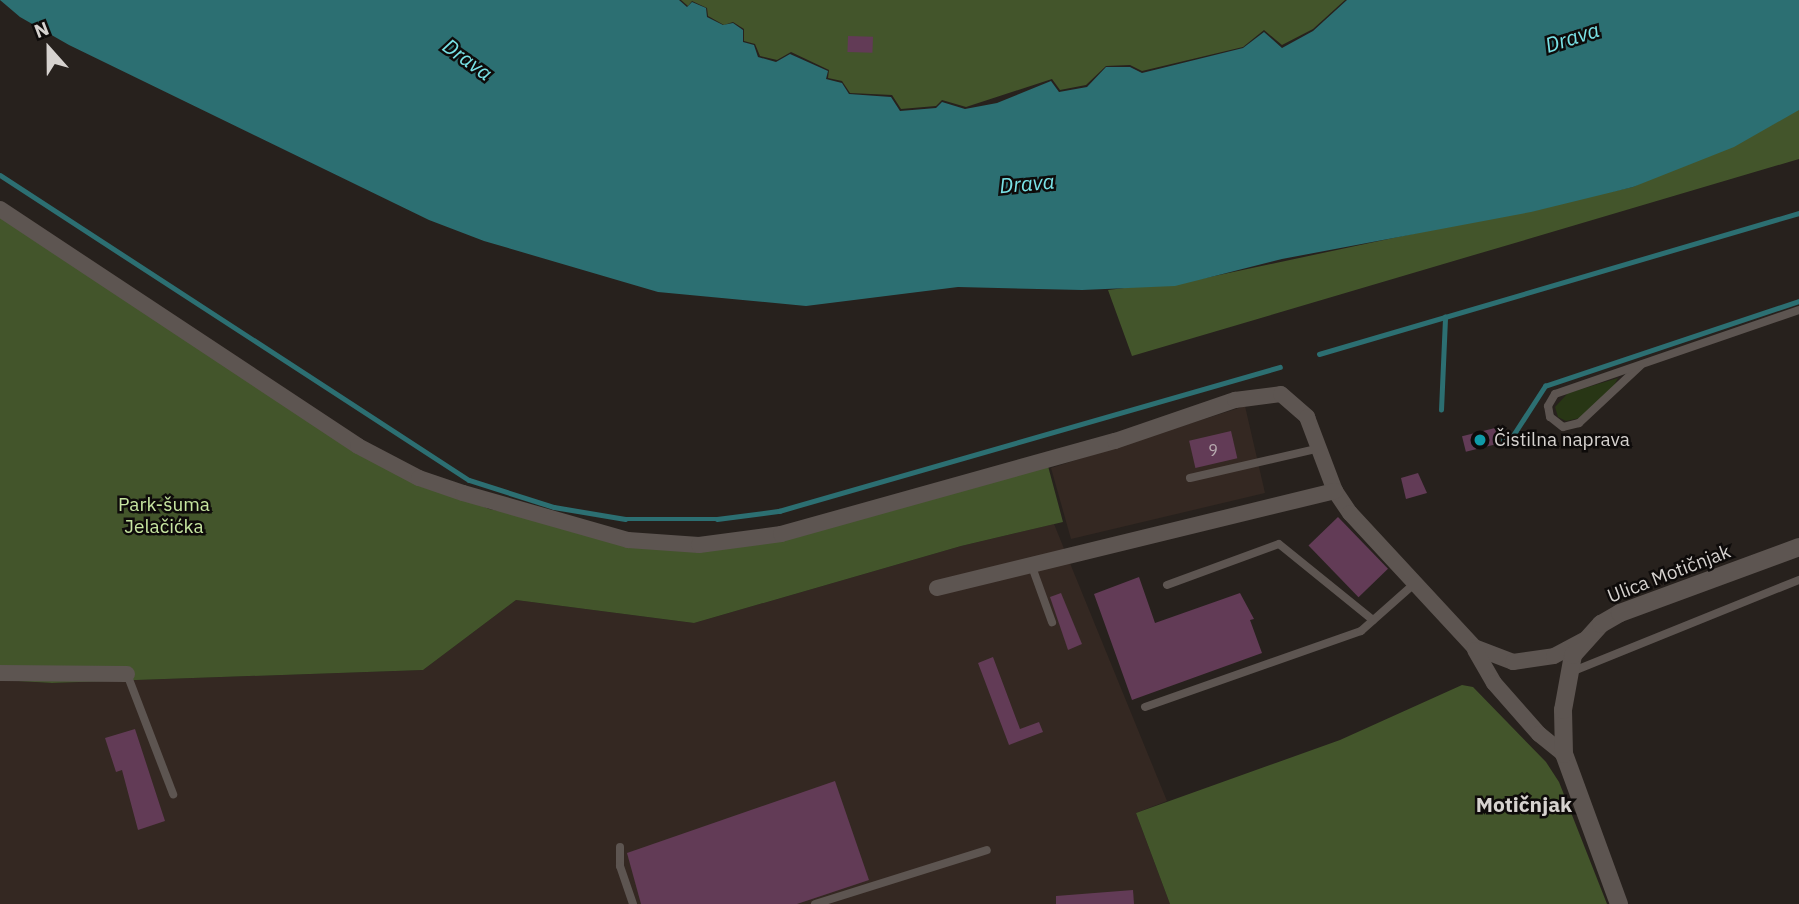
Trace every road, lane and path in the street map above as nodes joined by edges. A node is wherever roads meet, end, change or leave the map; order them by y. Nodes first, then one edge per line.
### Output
1 (0, 209) edge
2 (1799, 310) edge
3 (1641, 365) junction
4 (1320, 448) junction
5 (1191, 478) dead end
6 (1335, 491) junction
7 (1799, 547) edge
8 (1031, 564) junction
9 (1799, 580) edge
10 (1415, 583) junction
11 (1167, 585) dead end
12 (937, 588) dead end
13 (1373, 620) junction
14 (1052, 622) dead end
15 (1585, 640) junction
16 (1474, 648) junction
17 (0, 673) edge
18 (1568, 673) junction
19 (127, 674) joint
20 (1145, 708) dead end
21 (1564, 754) junction
22 (173, 794) dead end
23 (620, 846) dead end
24 (987, 850) dead end
25 (633, 904) edge
26 (816, 904) edge
27 (1619, 904) edge

1 - 4 street
2 - 3 lane
3 - 3 lane
4 - 5 lane
4 - 6 street
6 - 8 street
6 - 10 street
7 - 15 main road, Ulica Motičnjak
8 - 12 street
8 - 14 lane
9 - 18 lane
10 - 13 lane
10 - 16 street
11 - 13 lane
13 - 20 lane
15 - 16 street
15 - 18 main road, Ulica Motičnjak
16 - 21 street
17 - 19 street
18 - 21 main road, Ulica Motičnjak
19 - 22 lane
21 - 27 main road, Ulica Motičnjak
23 - 25 lane
24 - 26 lane

